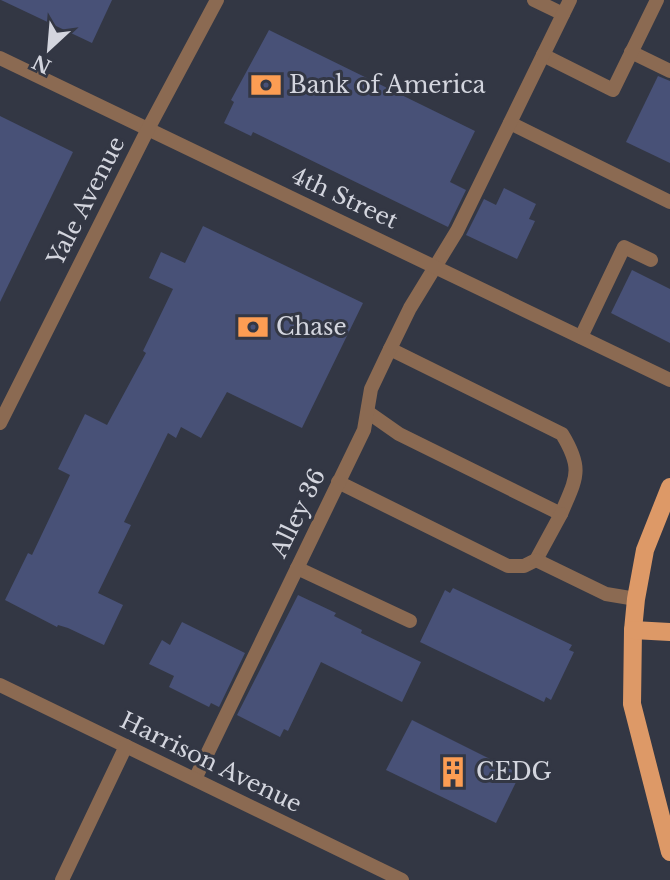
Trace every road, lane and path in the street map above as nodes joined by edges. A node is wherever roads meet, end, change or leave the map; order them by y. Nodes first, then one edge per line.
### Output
1 (217, 0) edge
2 (534, 0) edge
3 (570, 0) edge
4 (657, 0) edge
5 (563, 14) junction
6 (631, 52) junction
7 (543, 55) junction
8 (0, 58) edge
9 (670, 71) edge
10 (510, 123) junction
11 (148, 129) junction
12 (670, 202) edge
13 (650, 260) dead end
14 (437, 267) junction
15 (581, 337) junction
16 (390, 349) junction
17 (670, 380) edge
18 (369, 413) junction
19 (0, 424) edge
20 (338, 482) junction
21 (670, 486) edge
22 (561, 514) junction
23 (536, 560) junction
24 (297, 568) junction
25 (636, 599) junction
26 (410, 621) dead end
27 (633, 630) junction
28 (670, 632) edge
29 (0, 685) edge
30 (126, 746) junction
31 (195, 779) junction
32 (670, 852) edge
33 (62, 880) edge
34 (402, 880) edge

1 - 11 street, Yale Avenue
2 - 5 street
3 - 5 street, Alley 36
4 - 6 street
5 - 7 street, Alley 36
6 - 7 street
6 - 9 street
7 - 10 street, Alley 36
8 - 11 street, 4th Street
10 - 12 street
10 - 14 street, Alley 36
11 - 14 street, 4th Street
11 - 19 street, Yale Avenue
13 - 15 street
14 - 15 street, 4th Street
14 - 16 street, Alley 36
15 - 17 street, 4th Street
16 - 18 street, Alley 36
16 - 22 street
18 - 20 street, Alley 36
18 - 22 street
20 - 23 street
20 - 24 street, Alley 36
21 - 25 main road
22 - 23 street
23 - 25 street
24 - 26 street
24 - 31 street, Alley 36
25 - 27 main road
27 - 28 main road
27 - 32 main road
29 - 30 street, Harrison Avenue
30 - 31 street, Harrison Avenue
30 - 33 street
31 - 34 street, Harrison Avenue

